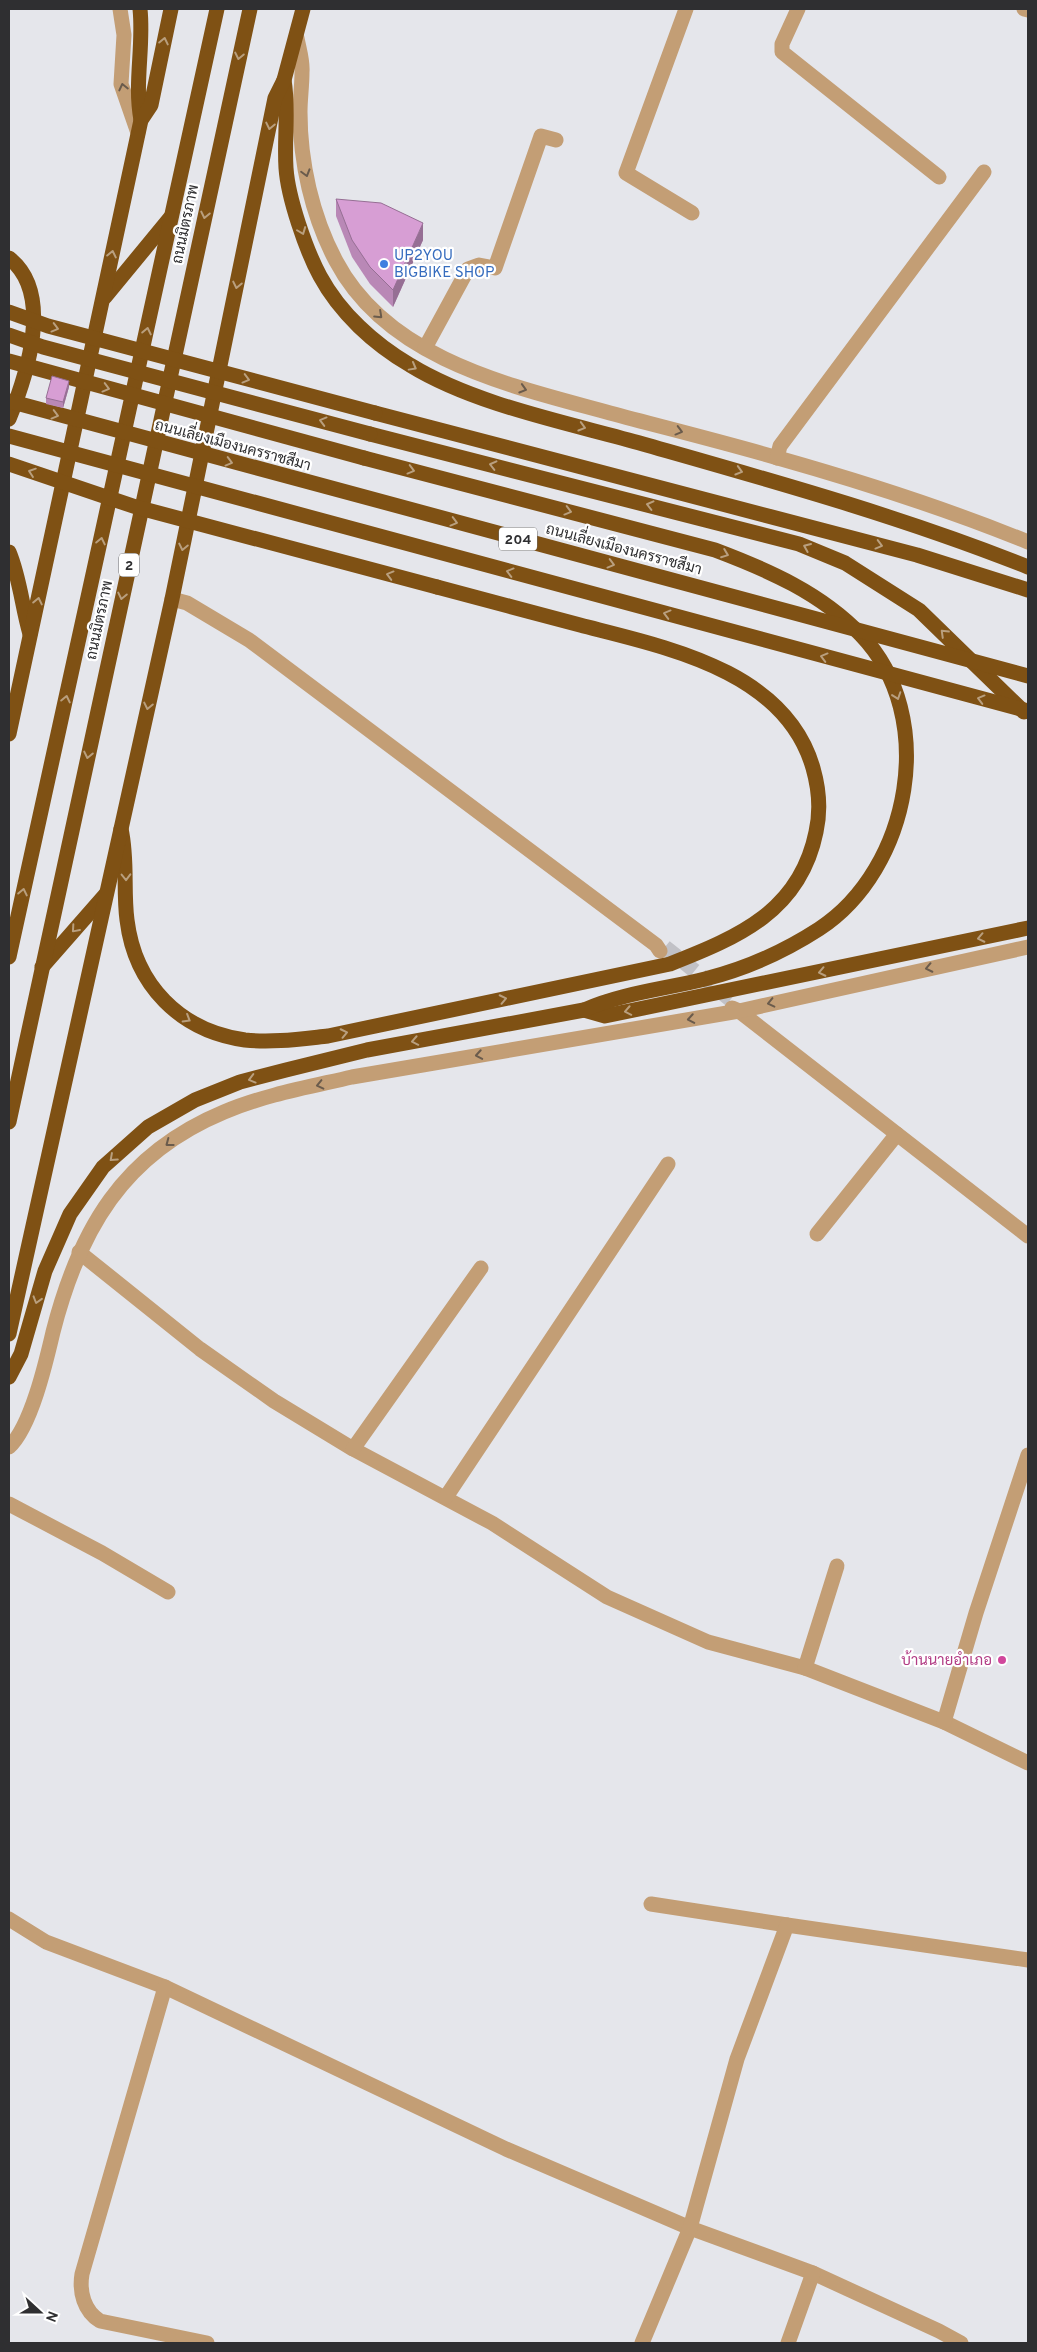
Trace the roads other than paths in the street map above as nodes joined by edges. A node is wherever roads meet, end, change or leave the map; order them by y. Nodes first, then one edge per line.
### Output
1 (120, 9) edge
2 (140, 9) edge
3 (170, 9) edge
4 (217, 9) edge
5 (250, 9) edge
6 (303, 9) edge
7 (686, 9) edge
8 (798, 9) edge
9 (1024, 9) edge
10 (1028, 10) edge
11 (297, 38) junction
12 (284, 80) junction
13 (140, 127) junction
14 (556, 140) dead end
15 (984, 172) dead end
16 (939, 178) dead end
17 (692, 213) dead end
18 (172, 216) junction
19 (9, 258) edge
20 (102, 300) junction
21 (9, 312) edge
22 (9, 335) edge
23 (425, 348) junction
24 (9, 361) edge
25 (9, 401) edge
26 (9, 419) edge
27 (9, 436) edge
28 (776, 458) junction
29 (9, 464) edge
30 (1028, 542) edge
31 (9, 552) edge
32 (1028, 567) edge
33 (1028, 590) edge
34 (172, 599) junction
35 (31, 635) junction
36 (1028, 676) edge
37 (1028, 712) edge
38 (1028, 716) edge
39 (9, 734) edge
40 (121, 829) junction
41 (107, 893) junction
42 (1028, 928) edge
43 (660, 947) tunnel mouth
44 (1028, 947) edge
45 (9, 957) edge
46 (42, 968) junction
47 (735, 1007) junction
48 (584, 1010) junction
49 (9, 1122) edge
50 (897, 1134) junction
51 (668, 1164) dead end
52 (818, 1234) dead end
53 (1028, 1236) edge
54 (79, 1252) junction
55 (481, 1268) dead end
56 (9, 1334) edge
57 (9, 1377) edge
58 (9, 1447) edge
59 (353, 1449) junction
60 (1028, 1455) edge
61 (446, 1497) junction
62 (9, 1504) edge
63 (837, 1566) dead end
64 (168, 1592) dead end
65 (805, 1668) junction
66 (944, 1722) junction
67 (1028, 1763) edge
68 (651, 1904) dead end
69 (9, 1919) edge
70 (787, 1926) junction
71 (1028, 1960) edge
72 (165, 1987) junction
73 (690, 2228) junction
74 (813, 2273) junction
75 (207, 2343) edge
76 (642, 2343) edge
77 (788, 2343) edge
78 (961, 2343) edge

13 -> 1 street
2 - 13 highway
13 -> 3 highway
4 - 18 highway, ถนนมิตรภาพ / 2
5 -> 46 highway, ถนนมิตรภาพ / 2
6 - 11 highway
7 - 17 street
8 - 16 street
9 - 10 street
11 - 12 highway
11 -> 23 street
12 -> 32 highway
12 -> 34 highway
20 -> 13 highway
14 - 23 street
15 - 28 street
18 - 20 highway
45 -> 18 highway, ถนนมิตรภาพ / 2
19 - 26 highway
35 -> 20 highway
21 -> 33 highway, bridge
38 -> 22 highway, bridge
23 -> 28 street
24 -> 48 highway, bridge
25 -> 36 highway, ถนนเลี่ยงเมืองนครราชสีมา / 204, bridge
37 -> 27 highway, 204, bridge
28 - 30 street
40 -> 29 highway, bridge
31 - 35 highway
34 -> 40 highway
34 - 43 street
35 - 39 highway
40 - 41 highway
41 -> 46 highway
41 - 56 highway
42 -> 48 highway
44 -> 47 street
46 - 49 highway, ถนนมิตรภาพ / 2
47 - 50 street
47 -> 54 street
48 -> 57 highway
50 - 52 street
50 - 53 street
51 - 61 street
54 - 58 street
54 - 59 street
55 - 59 street
59 - 61 street
60 - 66 street
61 - 65 street
62 - 64 street
63 - 65 street
65 - 66 street
66 - 67 street
68 - 70 street
69 - 72 street
70 - 71 street
70 - 73 street
72 - 73 street
72 - 75 street
73 - 74 street
73 - 76 street
74 - 77 street
74 - 78 street

